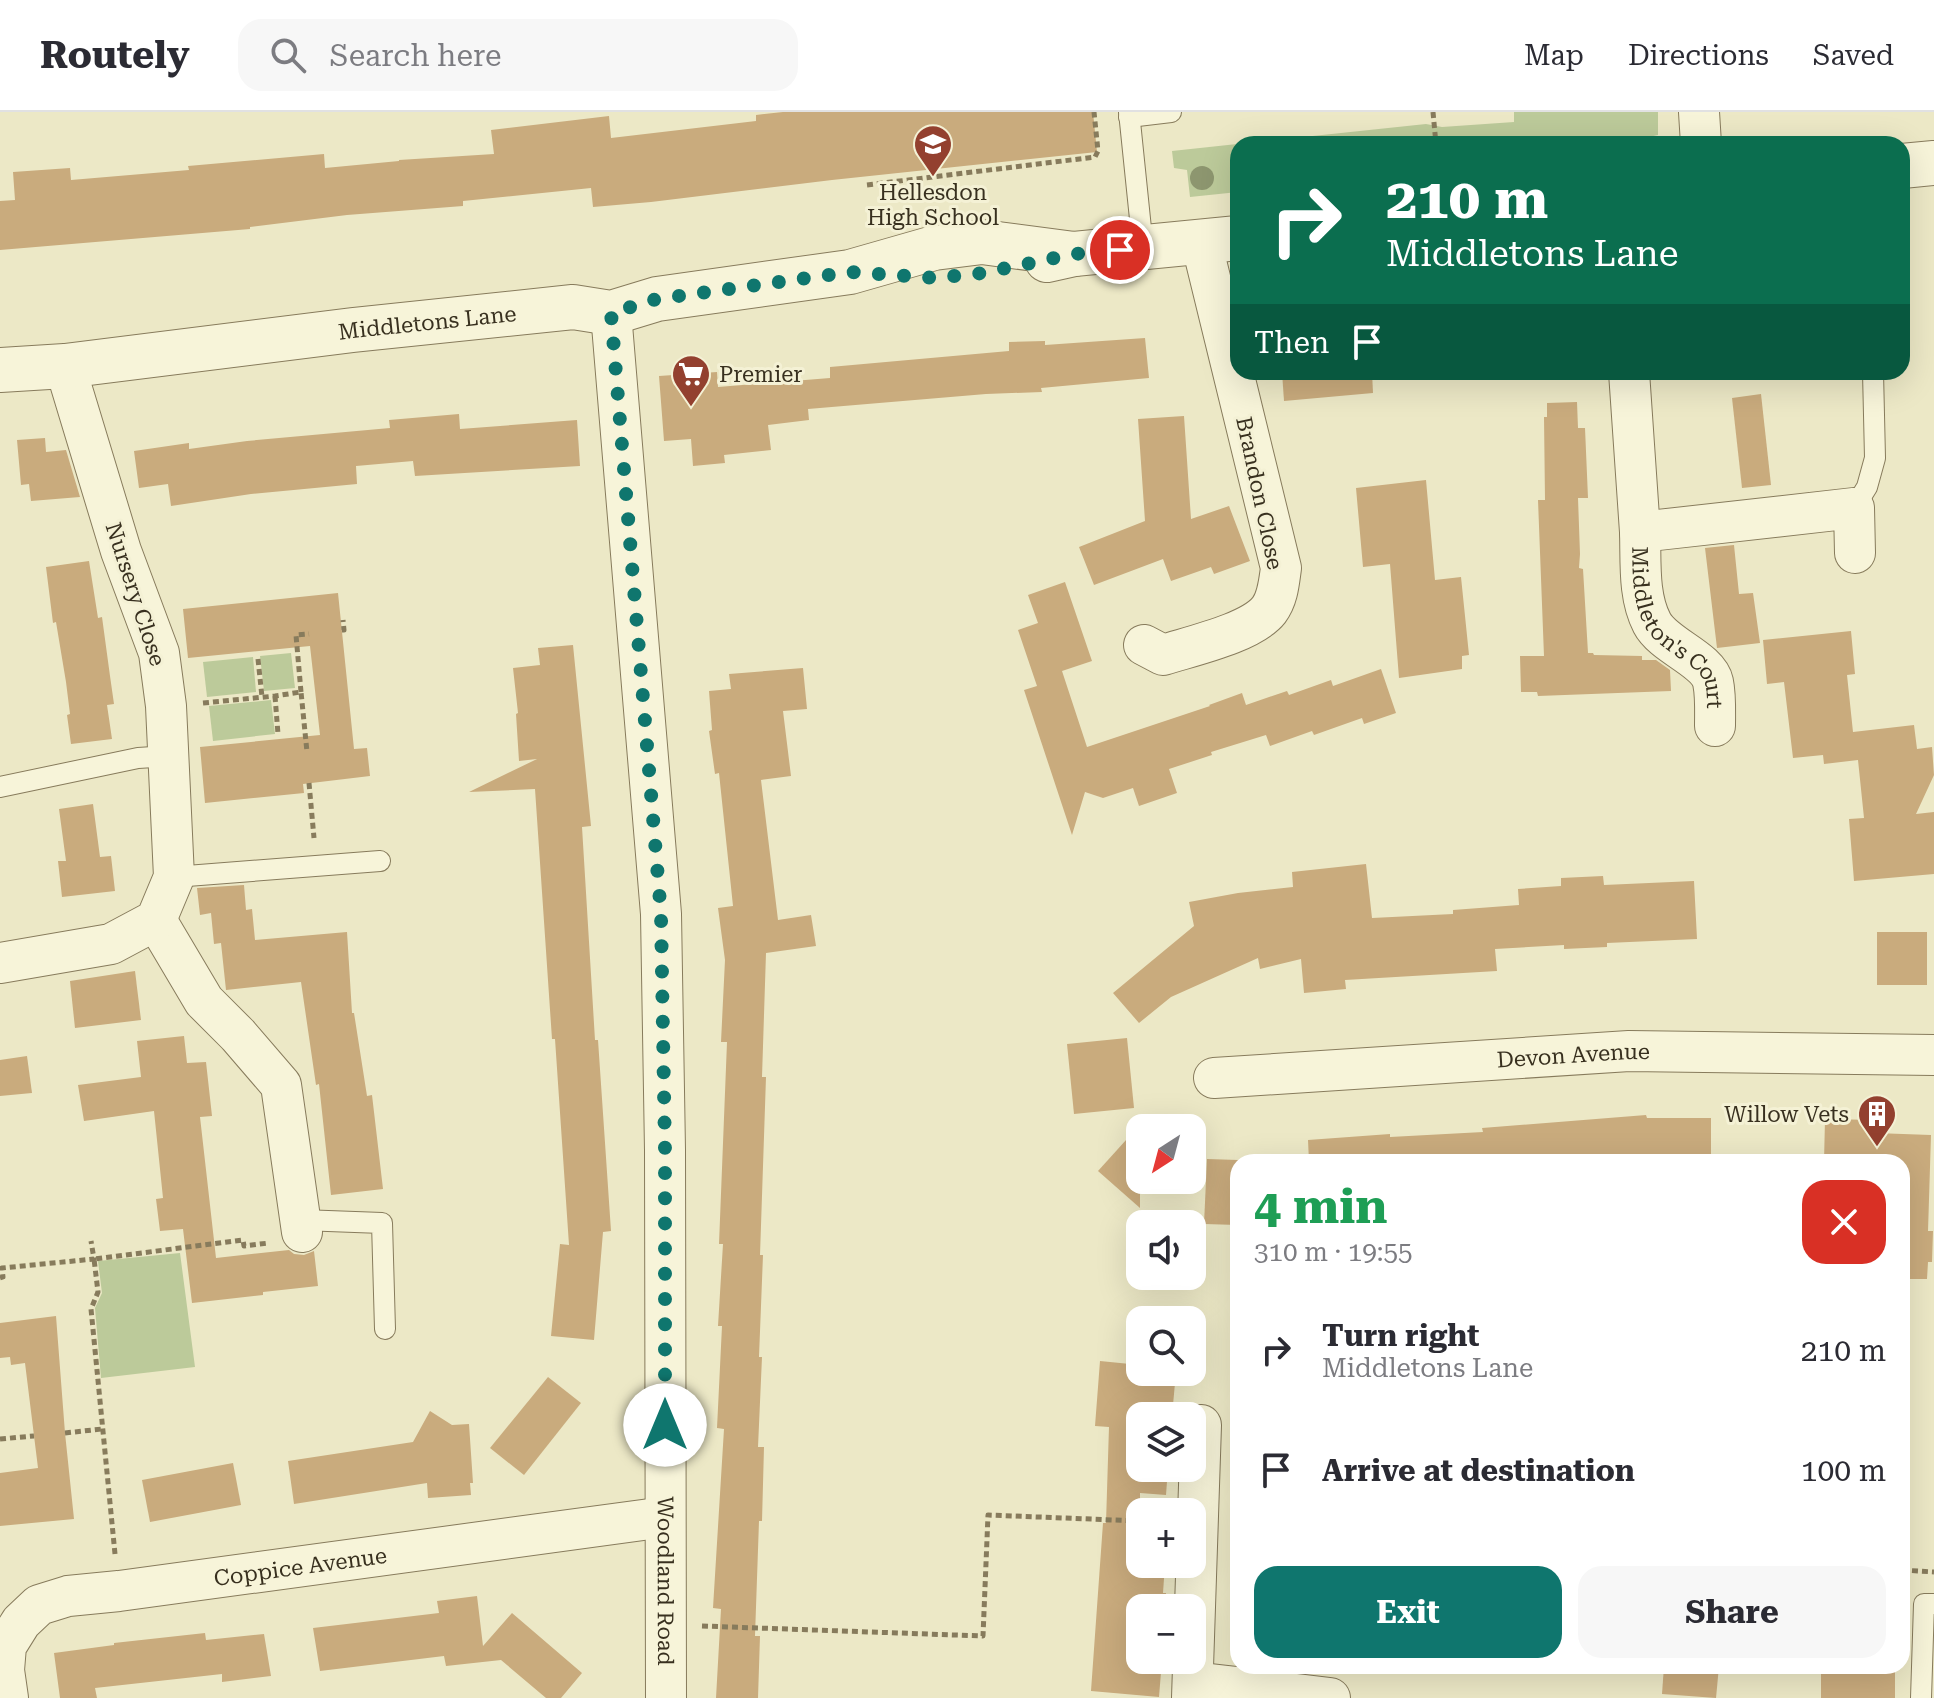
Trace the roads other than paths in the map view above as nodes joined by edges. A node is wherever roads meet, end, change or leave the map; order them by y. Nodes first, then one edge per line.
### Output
1 (1171, 112) edge
2 (1699, 112) edge
3 (1129, 115) edge
4 (1700, 136) edge
5 (1934, 163) edge
6 (1910, 165) edge
7 (1219, 240) edge
8 (1143, 248) junction
9 (1230, 298) edge
10 (611, 313) junction
11 (65, 366) junction
12 (0, 370) edge
13 (1245, 380) edge
14 (1630, 380) edge
15 (1873, 380) edge
16 (1854, 508) junction
17 (1640, 532) junction
18 (1855, 553) dead end
19 (1144, 645) dead end
20 (1715, 726) dead end
21 (169, 756) junction
22 (0, 787) edge
23 (380, 861) dead end
24 (174, 877) junction
25 (156, 920) junction
26 (0, 963) edge
27 (1934, 1055) edge
28 (1214, 1078) dead end
29 (302, 1226) joint
30 (385, 1329) dead end
31 (1199, 1482) edge
32 (665, 1517) junction
33 (1934, 1604) edge
34 (1192, 1690) edge
35 (8, 1698) edge
36 (666, 1698) edge
37 (1330, 1698) edge
38 (1921, 1698) edge

1 - 3 lane
2 - 4 street
3 - 8 lane
5 - 6 street
7 - 8 street, Middletons Lane
7 - 9 street, Brandon Close
8 - 10 street, Middletons Lane
10 - 11 street, Middletons Lane
10 - 32 street, Woodland Road
11 - 12 street, Middletons Lane
11 - 21 street, Nursery Close
13 - 19 street, Brandon Close
14 - 17 street, Middleton's Court
15 - 16 lane
16 - 17 street, Middleton's Court
16 - 18 street
17 - 20 street, Middleton's Court
21 - 22 lane
21 - 24 street, Nursery Close
23 - 24 lane
24 - 25 street, Nursery Close
25 - 26 street
25 - 29 street
27 - 28 street, Devon Avenue
29 - 30 lane
31 - 34 street
32 - 35 street, Coppice Avenue
32 - 36 street, Woodland Road
33 - 38 lane
34 - 37 street

